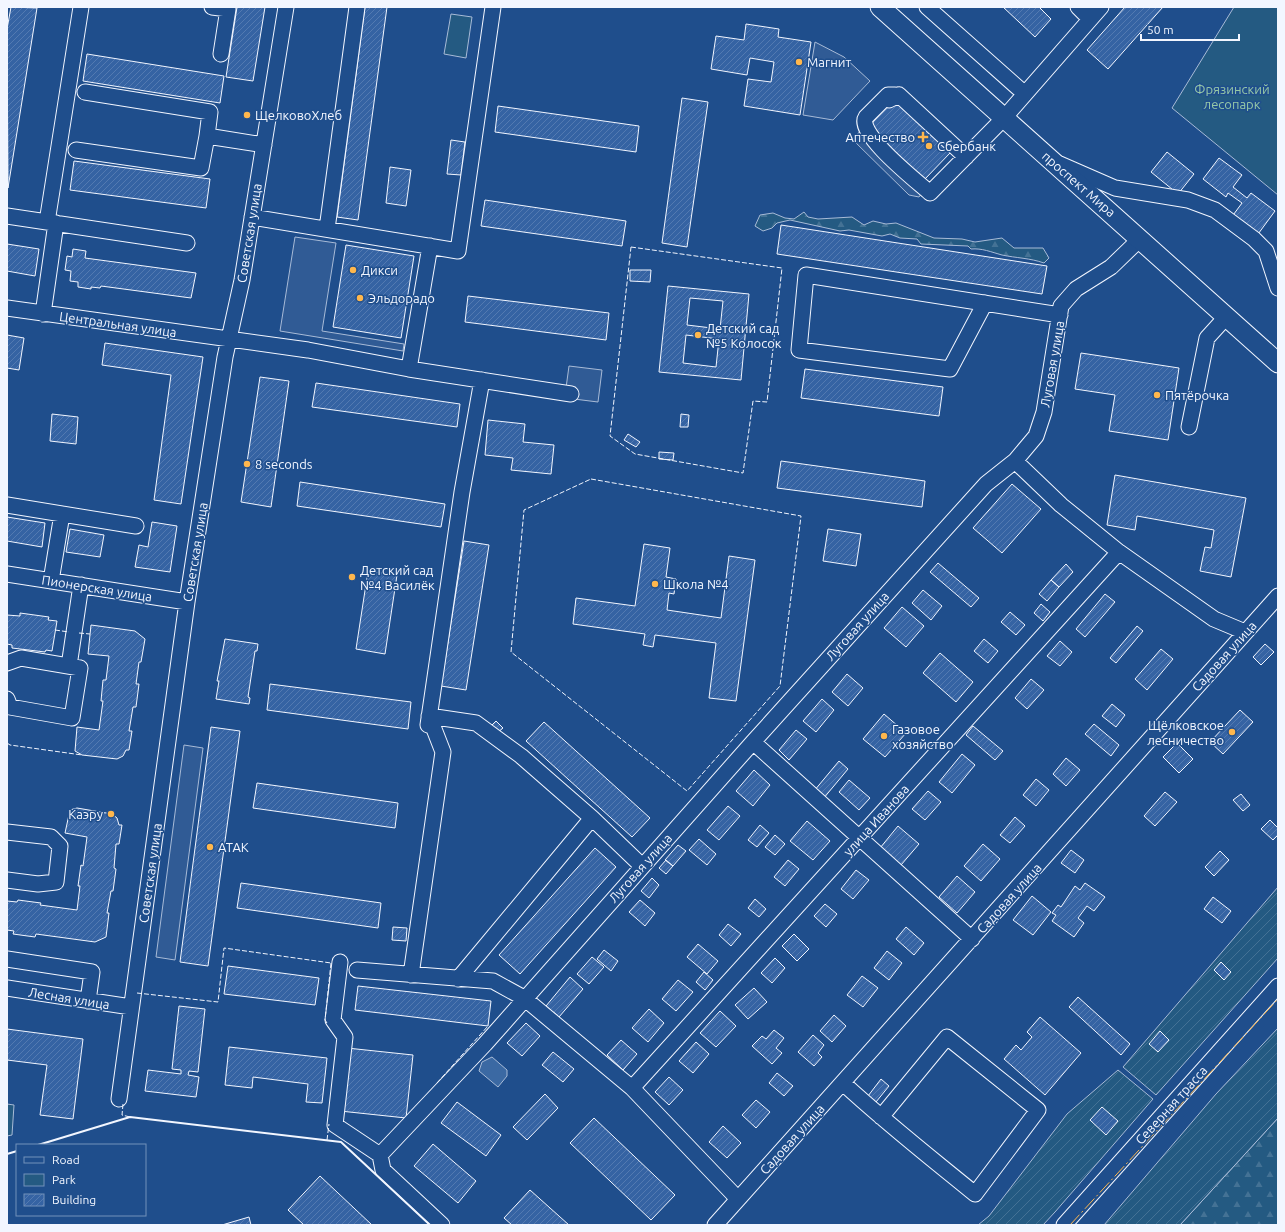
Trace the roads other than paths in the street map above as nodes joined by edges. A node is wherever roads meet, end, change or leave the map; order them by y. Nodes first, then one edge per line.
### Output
1 (80, 7) edge
2 (212, 7) edge
3 (286, 7) edge
4 (357, 7) edge
5 (493, 7) edge
6 (880, 7) edge
7 (927, 7) edge
8 (1078, 7) edge
9 (1101, 7) edge
10 (1090, 19) junction
11 (221, 54) dead end
12 (85, 92) dead end
13 (1025, 94) junction
14 (1004, 118) junction
15 (207, 136) junction
16 (264, 145) junction
17 (76, 150) dead end
18 (966, 157) junction
19 (1052, 161) junction
20 (7, 216) edge
21 (252, 217) junction
22 (51, 223) junction
23 (327, 229) junction
24 (1140, 238) junction
25 (187, 243) dead end
26 (430, 246) junction
27 (1278, 288) edge
28 (985, 303) junction
29 (7, 308) edge
30 (43, 314) junction
31 (1060, 315) junction
32 (1227, 316) junction
33 (228, 339) junction
34 (1278, 363) edge
35 (409, 369) junction
36 (482, 380) junction
37 (571, 394) dead end
38 (1189, 427) dead end
39 (1015, 462) junction
40 (7, 505) edge
41 (62, 514) junction
42 (136, 526) dead end
43 (1118, 552) junction
44 (7, 574) edge
45 (51, 581) junction
46 (81, 585) junction
47 (1278, 596) edge
48 (187, 602) junction
49 (1245, 632) junction
50 (7, 663) edge
51 (69, 666) junction
52 (7, 699) edge
53 (429, 716) junction
54 (426, 738) dead end
55 (753, 742) junction
56 (592, 818) junction
57 (7, 832) edge
58 (860, 838) junction
59 (642, 866) junction
60 (7, 880) edge
61 (972, 939) junction
62 (7, 959) edge
63 (340, 962) dead end
64 (357, 970) dead end
65 (411, 975) junction
66 (458, 979) junction
67 (1278, 986) edge
68 (7, 988) edge
69 (524, 998) junction
70 (88, 1001) junction
71 (131, 1007) junction
72 (843, 1083) junction
73 (632, 1088) junction
74 (119, 1099) dead end
75 (881, 1116) junction
76 (380, 1155) junction
77 (738, 1199) junction
78 (442, 1225) edge
79 (715, 1225) edge
80 (1064, 1225) edge

1 - 22 street
2 - 11 street
3 - 16 street, Советская улица
4 - 23 street
5 - 26 street
6 - 14 main road, проспект Мира
7 - 13 street
8 - 10 street
9 - 10 street
10 - 13 street
12 - 15 street
13 - 14 street
14 - 18 street
14 - 19 main road, проспект Мира
15 - 16 street
15 - 17 street
16 - 21 street, Советская улица
18 - 18 street
19 - 24 main road, проспект Мира
19 - 27 street
20 - 22 street
21 - 23 street
21 - 33 street, Советская улица
22 - 25 street
22 - 30 street
23 - 26 street
24 - 31 street, Луговая улица
24 - 32 main road, проспект Мира
26 - 35 street
28 - 28 street
28 - 31 street
29 - 30 street, Центральная улица
30 - 33 street, Центральная улица
31 - 39 street, Луговая улица
32 - 34 main road, проспект Мира
32 - 38 street
33 - 35 street, Центральная улица
33 - 48 street, Советская улица
35 - 36 street, Центральная улица
36 - 37 street, Центральная улица
36 - 53 street
39 - 43 street
39 - 55 street, Луговая улица
40 - 41 street
41 - 42 street
41 - 45 street
43 - 49 street
43 - 58 street, улица Иванова
44 - 45 street, Пионерская улица
45 - 46 street, Пионерская улица
46 - 48 street, Пионерская улица
46 - 51 street
47 - 49 street, Садовая улица
48 - 71 street, Советская улица
49 - 61 street, Садовая улица
50 - 51 street
51 - 52 street
53 - 54 street
53 - 56 street
53 - 65 street
55 - 58 street
55 - 59 street, Луговая улица
56 - 59 street
56 - 66 street
57 - 60 street
58 - 61 street
58 - 73 street, улица Иванова
59 - 69 street, Луговая улица
61 - 72 street, Садовая улица
62 - 70 street
63 - 76 street
64 - 65 street
65 - 66 street
66 - 69 street
67 - 80 street, Северная трасса
68 - 70 street, Лесная улица
69 - 73 street
69 - 76 street, Луговая улица
70 - 71 street, Лесная улица
71 - 74 street, Советская улица
72 - 75 street
72 - 77 street, Садовая улица
73 - 77 street
75 - 75 street
76 - 78 street
77 - 79 street, Садовая улица

